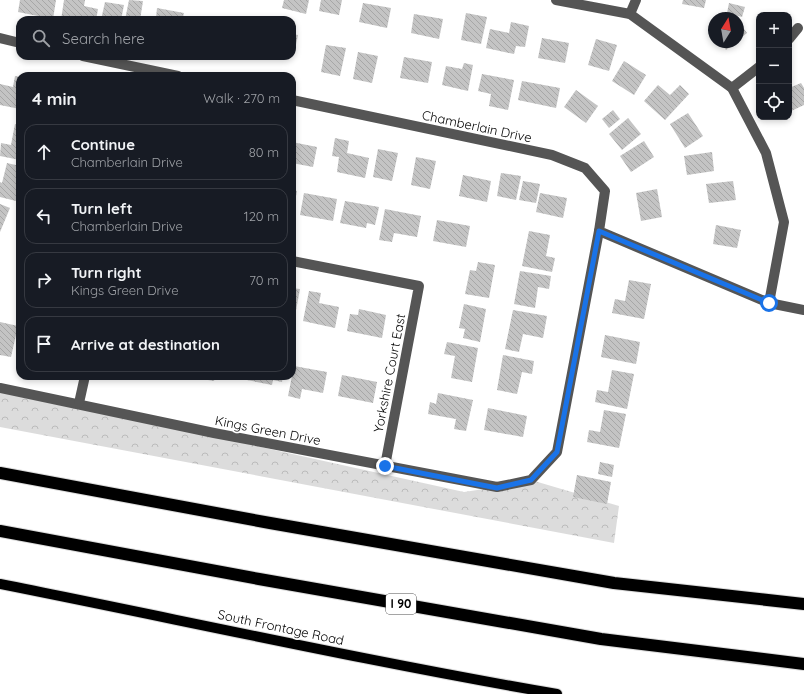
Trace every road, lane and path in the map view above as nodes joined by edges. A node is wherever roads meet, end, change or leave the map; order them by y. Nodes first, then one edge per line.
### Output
1 (556, 0) edge
2 (636, 0) edge
3 (630, 14) junction
4 (798, 28) dead end
5 (792, 35) edge
6 (0, 38) edge
7 (16, 42) edge
8 (102, 60) edge
9 (756, 70) edge
10 (159, 72) edge
11 (732, 88) junction
12 (296, 101) edge
13 (599, 231) junction
14 (296, 262) edge
15 (769, 303) junction
16 (804, 310) edge
17 (84, 380) edge
18 (0, 388) edge
19 (79, 404) junction
20 (385, 466) junction
21 (0, 472) edge
22 (531, 480) joint
23 (0, 531) edge
24 (0, 584) edge
25 (804, 604) edge
26 (804, 664) edge
27 (557, 694) edge

1 - 3 street
2 - 3 street
3 - 11 street
4 - 5 street
6 - 7 street
8 - 10 street
9 - 11 street
11 - 15 street
12 - 13 street, Chamberlain Drive
13 - 15 street
13 - 22 street, Chamberlain Drive
14 - 20 street, Yorkshire Court East
15 - 16 street
17 - 19 street
18 - 19 street, Kings Green Drive
19 - 20 street, Kings Green Drive
20 - 22 street, Kings Green Drive
21 - 25 highway
23 - 26 highway, I 90
24 - 27 main road, South Frontage Road

